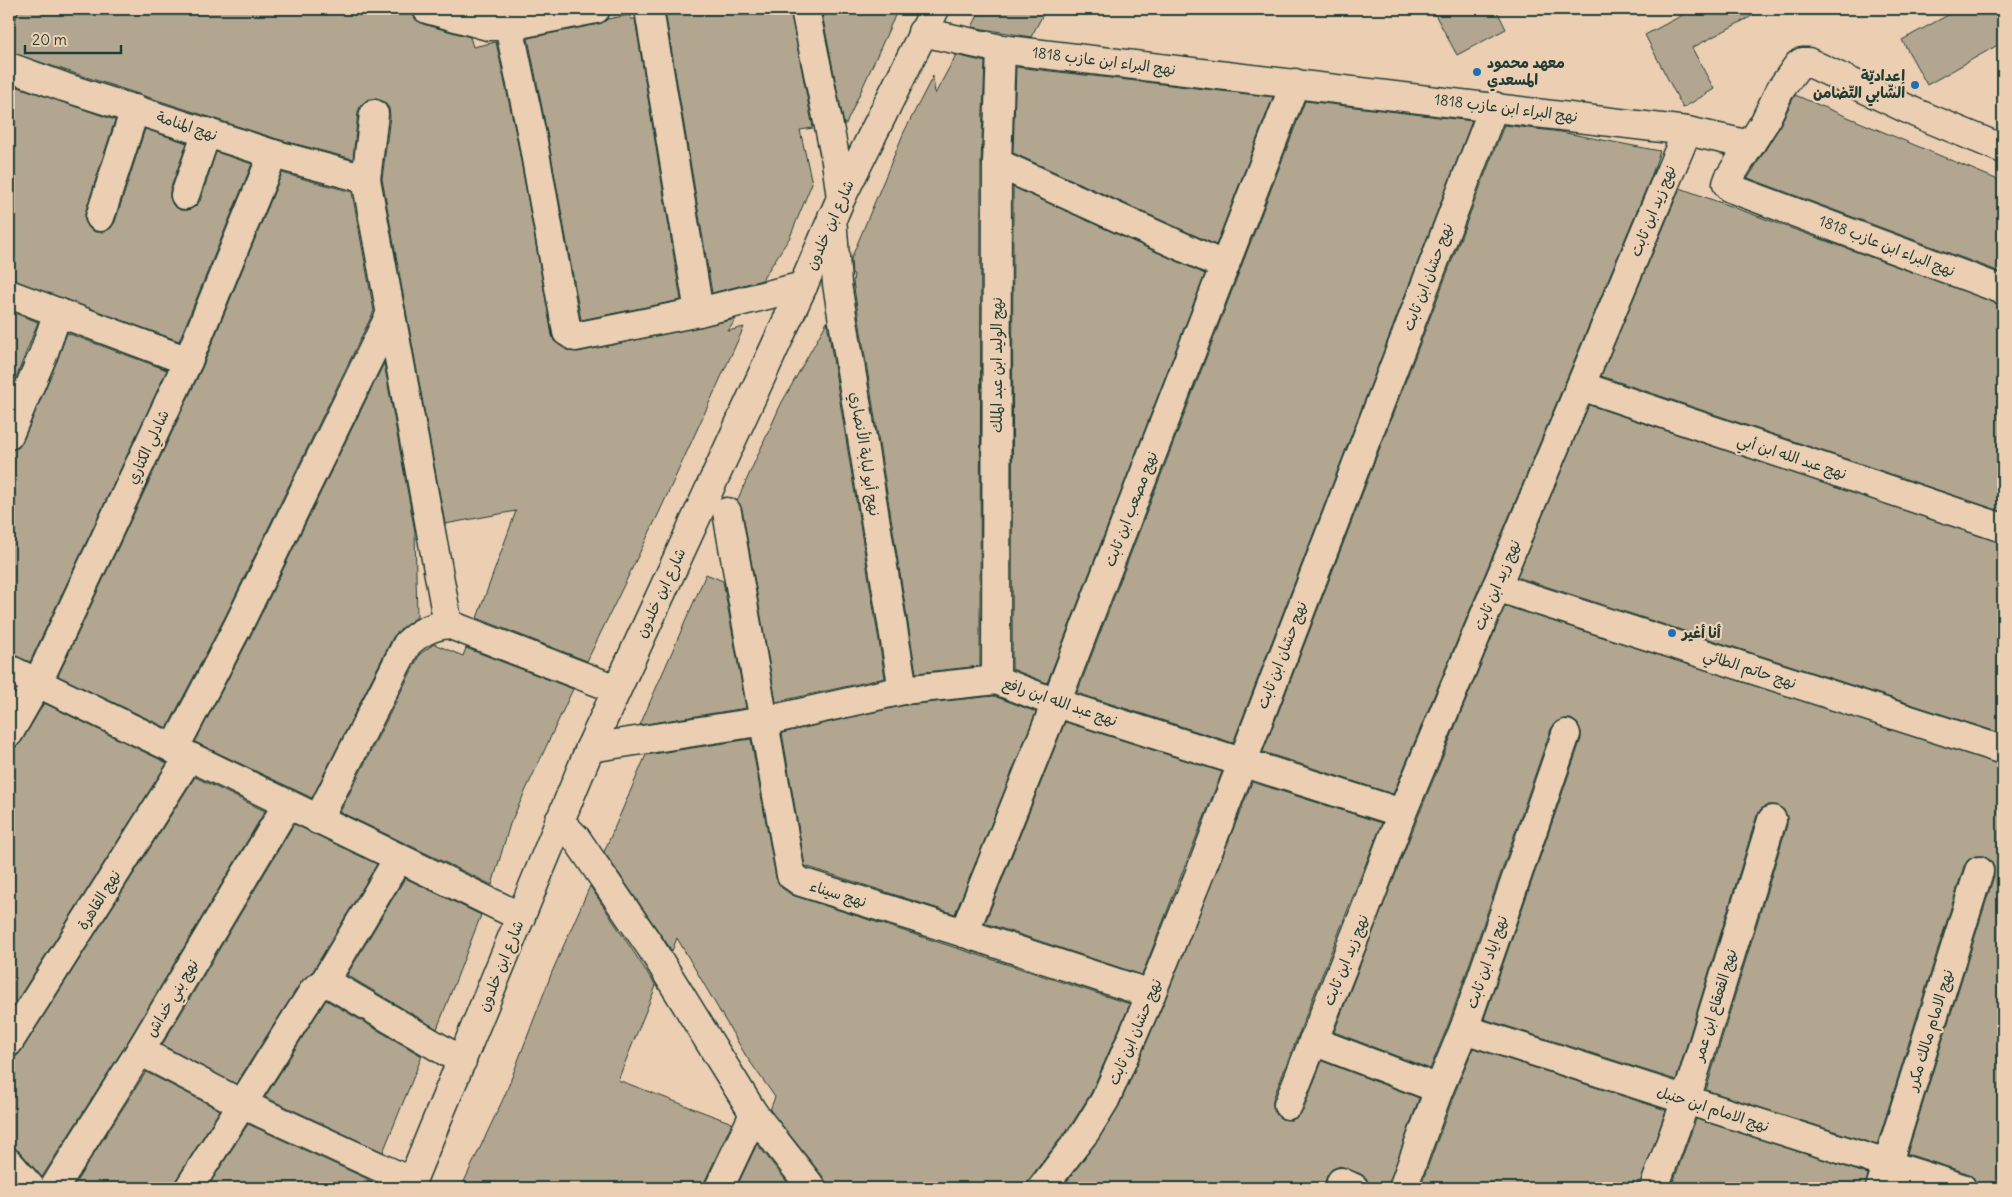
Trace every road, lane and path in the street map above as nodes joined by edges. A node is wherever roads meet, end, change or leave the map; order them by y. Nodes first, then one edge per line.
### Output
1 (427, 9) edge
2 (596, 9) edge
3 (649, 9) edge
4 (805, 9) edge
5 (935, 9) edge
6 (509, 26) junction
7 (922, 32) junction
8 (1000, 49) junction
9 (9, 67) edge
10 (1295, 83) junction
11 (1494, 106) junction
12 (135, 109) junction
13 (374, 114) dead end
14 (1686, 131) junction
15 (207, 132) junction
16 (1750, 145) junction
17 (2003, 149) edge
18 (273, 154) junction
19 (997, 163) junction
20 (366, 178) junction
21 (185, 195) dead end
22 (836, 208) junction
23 (100, 216) dead end
24 (1225, 266) junction
25 (803, 286) junction
26 (2003, 290) edge
27 (9, 294) edge
28 (58, 312) junction
29 (699, 312) junction
30 (391, 313) junction
31 (188, 361) junction
32 (1581, 386) junction
33 (9, 435) edge
34 (727, 512) dead end
35 (2003, 528) edge
36 (1496, 587) junction
37 (448, 624) junction
38 (9, 669) edge
39 (996, 680) junction
40 (38, 682) junction
41 (616, 689) junction
42 (903, 690) junction
43 (1056, 703) junction
44 (765, 722) junction
45 (9, 734) edge
46 (1566, 734) dead end
47 (590, 748) junction
48 (2003, 750) edge
49 (182, 753) junction
50 (1241, 762) junction
51 (287, 805) junction
52 (1402, 813) junction
53 (318, 820) junction
54 (1772, 820) dead end
55 (558, 821) junction
56 (398, 858) junction
57 (1979, 871) dead end
58 (521, 917) junction
59 (964, 933) junction
60 (325, 981) junction
61 (1152, 994) junction
62 (1464, 1029) junction
63 (1313, 1041) junction
64 (9, 1042) edge
65 (140, 1051) junction
66 (462, 1061) junction
67 (1439, 1089) junction
68 (1686, 1100) junction
69 (242, 1104) junction
70 (1288, 1105) dead end
71 (754, 1114) junction
72 (9, 1164) edge
73 (1884, 1177) edge
74 (410, 1185) edge
75 (31, 1188) edge
76 (54, 1188) edge
77 (189, 1188) edge
78 (719, 1188) edge
79 (812, 1188) edge
80 (1042, 1188) edge
81 (1403, 1188) edge
82 (1654, 1188) edge
83 (1962, 1188) edge

1 - 6 street
2 - 6 street
3 - 29 street
4 - 22 street, نهج أبو لبابة الأنصاري
5 - 7 street, شارع ابن خلدون
6 - 29 street
7 - 8 street, نهج البراء ابن عازب 1818
7 - 22 street, شارع ابن خلدون
8 - 10 street, نهج البراء ابن عازب 1818
8 - 19 street, نهج الوليد ابن عبد الملك
9 - 12 street, نهج المنامة
10 - 11 street, نهج البراء ابن عازب 1818
10 - 24 street, نهج مصعب ابن ثابت
11 - 14 street, نهج البراء ابن عازب 1818
11 - 50 street, نهج حسّان ابن ثابت
12 - 15 street, نهج المنامة
12 - 23 street
13 - 20 street
14 - 16 street, نهج البراء ابن عازب 1818
14 - 32 street, نهج زيد ابن ثابت
15 - 18 street, نهج المنامة
15 - 21 street
16 - 17 street
16 - 26 street, نهج البراء ابن عازب 1818
18 - 20 street, نهج المنامة
18 - 31 street, شادلي الكتاري
19 - 24 street
19 - 39 street, نهج الوليد ابن عبد الملك
20 - 30 street
22 - 25 street, شارع ابن خلدون
22 - 42 street, نهج أبو لبابة الأنصاري
24 - 43 street, نهج مصعب ابن ثابت
25 - 29 street
25 - 41 street, شارع ابن خلدون
27 - 28 street
28 - 31 street
28 - 33 street
30 - 37 street
30 - 49 street, نهج القاهرة
31 - 40 street, شادلي الكتاري
32 - 35 street, نهج عبد الله ابن أبي
32 - 36 street, نهج زيد ابن ثابت
34 - 44 street, نهج سيناء
36 - 48 street, نهج حاتم الطائي
36 - 52 street, نهج زيد ابن ثابت
37 - 41 street
37 - 53 street
38 - 40 street
39 - 42 street, نهج عبد الله ابن رافع
39 - 43 street, نهج عبد الله ابن رافع
40 - 45 street, شادلي الكتاري
40 - 49 street
41 - 47 street, شارع ابن خلدون
42 - 44 street, نهج عبد الله ابن رافع
43 - 50 street, نهج عبد الله ابن رافع
43 - 59 street, نهج مصعب ابن ثابت
44 - 47 street, نهج عبد الله ابن رافع
44 - 59 street, نهج سيناء
46 - 62 street, نهج اياد ابن ثابت
47 - 55 street, شارع ابن خلدون
49 - 51 street
49 - 64 street, نهج القاهرة
50 - 52 street, نهج عبد الله ابن رافع
50 - 61 street, نهج حسّان ابن ثابت
51 - 53 street
51 - 65 street, نهج بني خداش
52 - 63 street, نهج زيد ابن ثابت
53 - 56 street
54 - 68 street, نهج القعقاع ابن عمر
55 - 58 street, شارع ابن خلدون
55 - 71 street
56 - 58 street
56 - 60 street
57 - 73 street, نهج الامام مالك مكرر
58 - 66 street, شارع ابن خلدون
59 - 61 street, نهج سيناء
60 - 66 street
60 - 69 street
61 - 80 street, نهج حسّان ابن ثابت
62 - 67 street, نهج اياد ابن ثابت
62 - 68 street, نهج الامام ابن حنبل
63 - 67 street
63 - 70 street, نهج زيد ابن ثابت
65 - 69 street
65 - 76 street, نهج بني خداش
66 - 74 street, شارع ابن خلدون
67 - 81 street, نهج اياد ابن ثابت
68 - 73 street, نهج الامام ابن حنبل
68 - 82 street, نهج القعقاع ابن عمر
69 - 74 street
69 - 77 street
71 - 78 street
71 - 79 street
72 - 75 street
73 - 83 street, نهج الامام ابن حنبل

